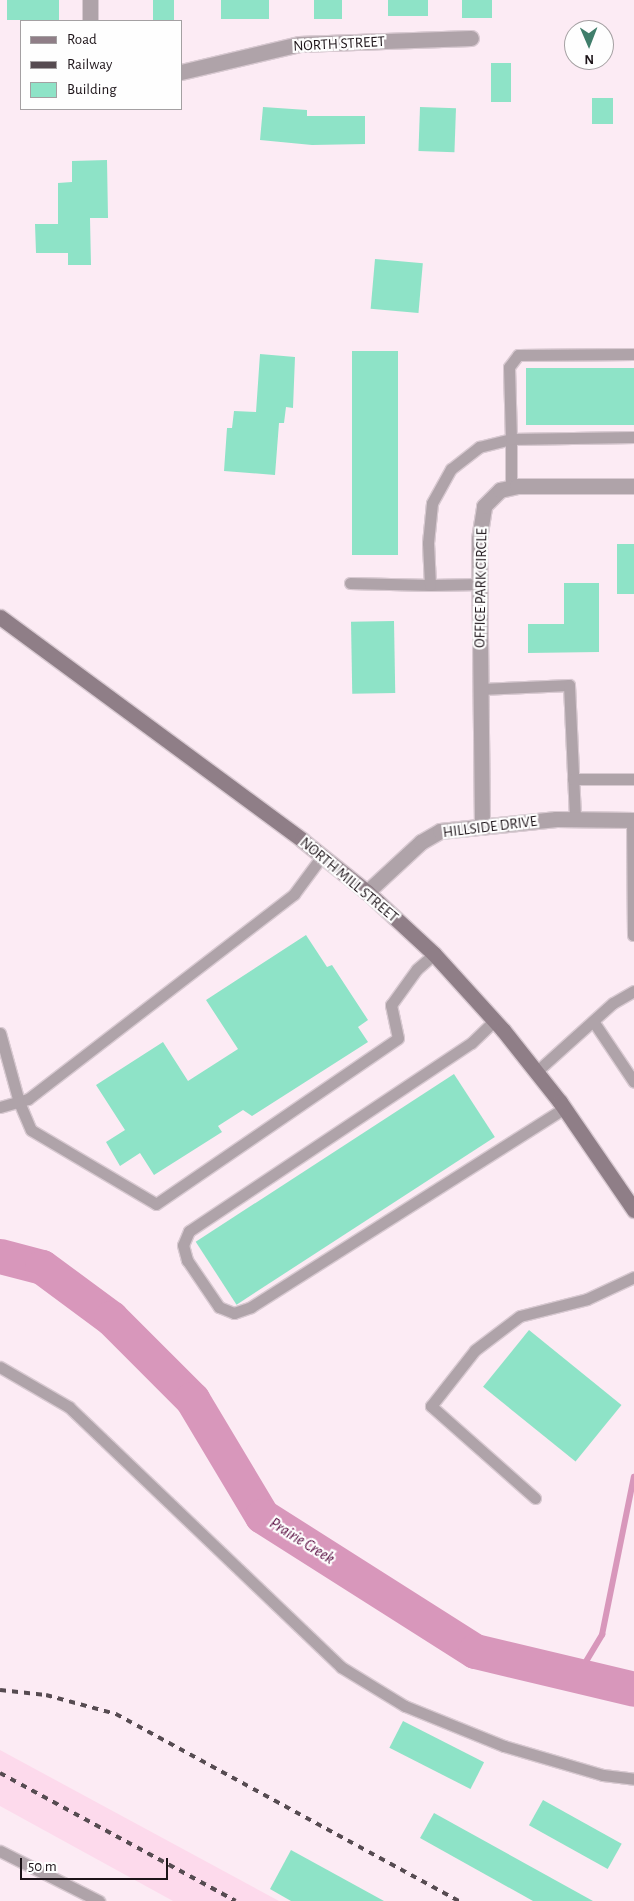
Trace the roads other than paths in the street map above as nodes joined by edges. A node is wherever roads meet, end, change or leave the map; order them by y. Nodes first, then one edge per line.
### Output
1 (90, 0) edge
2 (90, 20) edge
3 (470, 38) dead end
4 (182, 72) edge
5 (634, 354) edge
6 (634, 438) edge
7 (511, 439) junction
8 (634, 486) edge
9 (511, 487) junction
10 (350, 583) dead end
11 (480, 584) junction
12 (430, 585) junction
13 (0, 617) edge
14 (480, 689) junction
15 (573, 779) junction
16 (634, 779) edge
17 (575, 819) junction
18 (633, 820) edge
19 (482, 828) junction
20 (322, 856) junction
21 (367, 892) junction
22 (633, 934) edge
23 (434, 954) junction
24 (634, 991) edge
25 (495, 1020) junction
26 (593, 1021) junction
27 (0, 1033) edge
28 (536, 1072) junction
29 (634, 1082) edge
30 (19, 1102) junction
31 (0, 1107) edge
32 (564, 1108) junction
33 (634, 1210) edge
34 (634, 1277) edge
35 (0, 1367) edge
36 (536, 1498) dead end
37 (634, 1778) edge
38 (0, 1852) edge
39 (100, 1901) edge

1 - 2 street
3 - 4 street, NORTH STREET
5 - 7 lane
6 - 7 lane
7 - 9 lane
7 - 12 lane
8 - 9 street
9 - 11 street, OFFICE PARK CIRCLE
10 - 12 lane
11 - 12 lane
11 - 14 street, OFFICE PARK CIRCLE
13 - 20 main road, NORTH MILL STREET
14 - 15 lane
14 - 19 street, OFFICE PARK CIRCLE
15 - 16 lane
15 - 17 lane
17 - 18 street, HILLSIDE DRIVE
17 - 19 street, HILLSIDE DRIVE
18 - 22 lane
19 - 21 street, HILLSIDE DRIVE
20 - 21 main road, NORTH MILL STREET
20 - 30 lane
21 - 23 main road, NORTH MILL STREET
23 - 25 main road, NORTH MILL STREET
23 - 30 lane
24 - 26 lane
25 - 28 main road, NORTH MILL STREET
25 - 32 lane
26 - 28 lane
26 - 29 lane
27 - 30 lane
28 - 32 main road, NORTH MILL STREET
30 - 31 lane
32 - 33 main road, NORTH MILL STREET
34 - 36 lane
35 - 37 lane
38 - 39 lane

